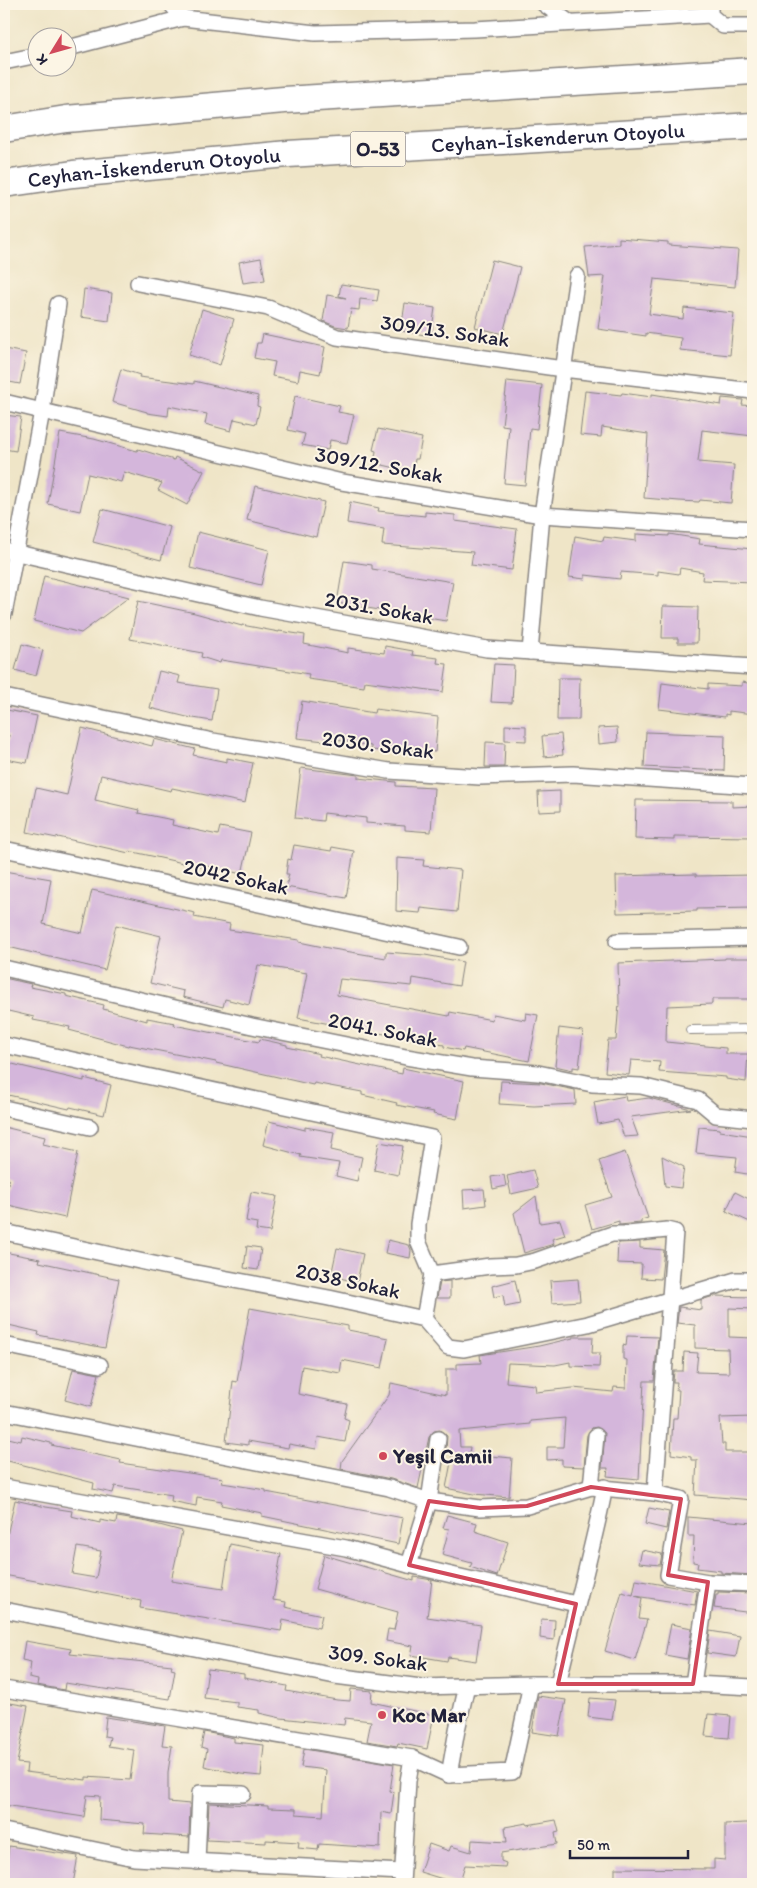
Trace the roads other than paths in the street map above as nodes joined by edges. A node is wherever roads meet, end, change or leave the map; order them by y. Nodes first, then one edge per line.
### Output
1 (171, 4) edge
2 (544, 4) edge
3 (710, 10) edge
4 (183, 18) junction
5 (570, 23) junction
6 (753, 26) edge
7 (78, 45) edge
8 (28, 57) edge
9 (4, 62) edge
10 (753, 71) edge
11 (753, 126) edge
12 (4, 128) edge
13 (4, 184) edge
14 (577, 276) dead end
15 (138, 283) dead end
16 (58, 304) dead end
17 (563, 369) junction
18 (753, 391) edge
19 (4, 402) edge
20 (42, 411) junction
21 (542, 515) junction
22 (753, 529) edge
23 (9, 551) edge
24 (4, 614) edge
25 (530, 652) junction
26 (753, 667) edge
27 (4, 697) edge
28 (753, 786) edge
29 (4, 849) edge
30 (753, 938) edge
31 (617, 941) dead end
32 (459, 947) dead end
33 (4, 968) edge
34 (753, 1029) edge
35 (690, 1030) dead end
36 (4, 1045) edge
37 (4, 1108) edge
38 (753, 1118) edge
39 (90, 1127) dead end
40 (4, 1232) edge
41 (432, 1274) junction
42 (753, 1280) edge
43 (670, 1299) junction
44 (424, 1319) junction
45 (4, 1345) edge
46 (100, 1365) dead end
47 (4, 1412) edge
48 (596, 1436) dead end
49 (438, 1439) dead end
50 (4, 1487) edge
51 (598, 1487) junction
52 (655, 1493) junction
53 (429, 1501) junction
54 (409, 1565) junction
55 (708, 1582) junction
56 (753, 1584) edge
57 (576, 1604) junction
58 (4, 1610) edge
59 (531, 1684) junction
60 (558, 1684) junction
61 (693, 1684) junction
62 (467, 1685) junction
63 (753, 1687) edge
64 (4, 1689) edge
65 (412, 1758) junction
66 (449, 1775) junction
67 (242, 1794) dead end
68 (4, 1831) edge
69 (197, 1862) junction
70 (402, 1878) edge

1 - 4 street
2 - 5 street
3 - 5 street
3 - 6 street
4 - 5 street
4 - 7 street
8 - 9 street
10 - 12 highway
11 - 13 highway, Ceyhan-İskenderun Otoyolu / O-53
14 - 17 street
15 - 17 street, 309/13. Sokak
16 - 20 street
17 - 18 street, 309/13. Sokak
17 - 21 street
19 - 20 street, 309/12. Sokak
20 - 21 street, 309/12. Sokak
20 - 23 street
21 - 22 street, 309/12. Sokak
21 - 25 street
23 - 24 street
23 - 25 street, 2031. Sokak
25 - 26 street, 2031. Sokak
27 - 28 street, 2030. Sokak
29 - 32 street, 2042 Sokak
30 - 31 street
33 - 38 street, 2041. Sokak
34 - 35 lane
36 - 41 street
37 - 39 street
40 - 44 street, 2038 Sokak
41 - 43 street
41 - 44 street
42 - 43 street, 2038 Sokak
43 - 44 street, 2038 Sokak
43 - 52 street
45 - 46 street
47 - 53 street
48 - 51 street
49 - 53 street
50 - 54 street
51 - 52 street
51 - 53 street
51 - 57 street
52 - 55 street
53 - 54 street
54 - 57 street
55 - 56 street
55 - 61 street
57 - 60 street
58 - 62 street, 309. Sokak
59 - 60 street, 309. Sokak
59 - 62 street, 309. Sokak
59 - 66 street
60 - 61 street, 309. Sokak
61 - 63 street, 309. Sokak
62 - 66 street
64 - 65 street
65 - 66 street
65 - 70 street
67 - 69 street
68 - 69 street
69 - 70 street

